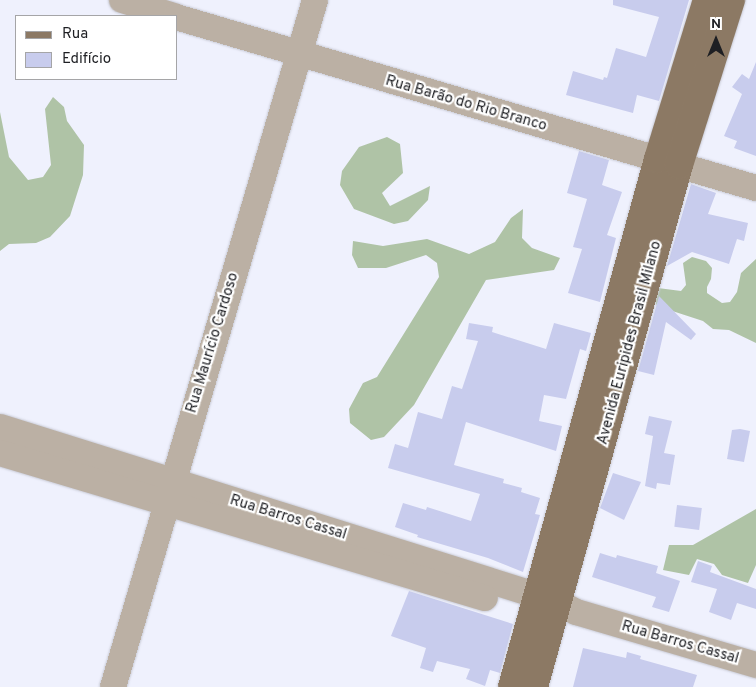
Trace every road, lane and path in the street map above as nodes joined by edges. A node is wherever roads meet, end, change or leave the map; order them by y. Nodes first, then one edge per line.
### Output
1 (122, 0) edge
2 (315, 0) edge
3 (707, 0) edge
4 (731, 0) edge
5 (169, 15) edge
6 (178, 18) edge
7 (299, 55) junction
8 (669, 162) junction
9 (756, 188) edge
10 (0, 427) edge
11 (0, 453) edge
12 (169, 493) junction
13 (552, 608) junction
14 (756, 665) edge
15 (113, 687) edge
16 (512, 687) edge
17 (534, 687) edge

1 - 5 street, Rua Barão do Rio Branco
2 - 7 street, Rua Maurício Cardoso
3 - 8 main road, Avenida Euripides Brasil Milano
4 - 8 main road, Avenida Euripides Brasil Milano
6 - 7 street, Rua Barão do Rio Branco
7 - 8 street, Rua Barão do Rio Branco
7 - 12 street, Rua Maurício Cardoso
8 - 9 street, Rua Barão do Rio Branco
8 - 13 main road, Avenida Euripides Brasil Milano
10 - 12 street, Rua Barros Cassal
11 - 12 street, Rua Barros Cassal
12 - 13 street, Rua Barros Cassal
12 - 15 street, Rua Maurício Cardoso
13 - 14 street, Rua Barros Cassal
13 - 16 main road, Avenida Euripides Brasil Milano
13 - 17 main road, Avenida Euripides Brasil Milano

